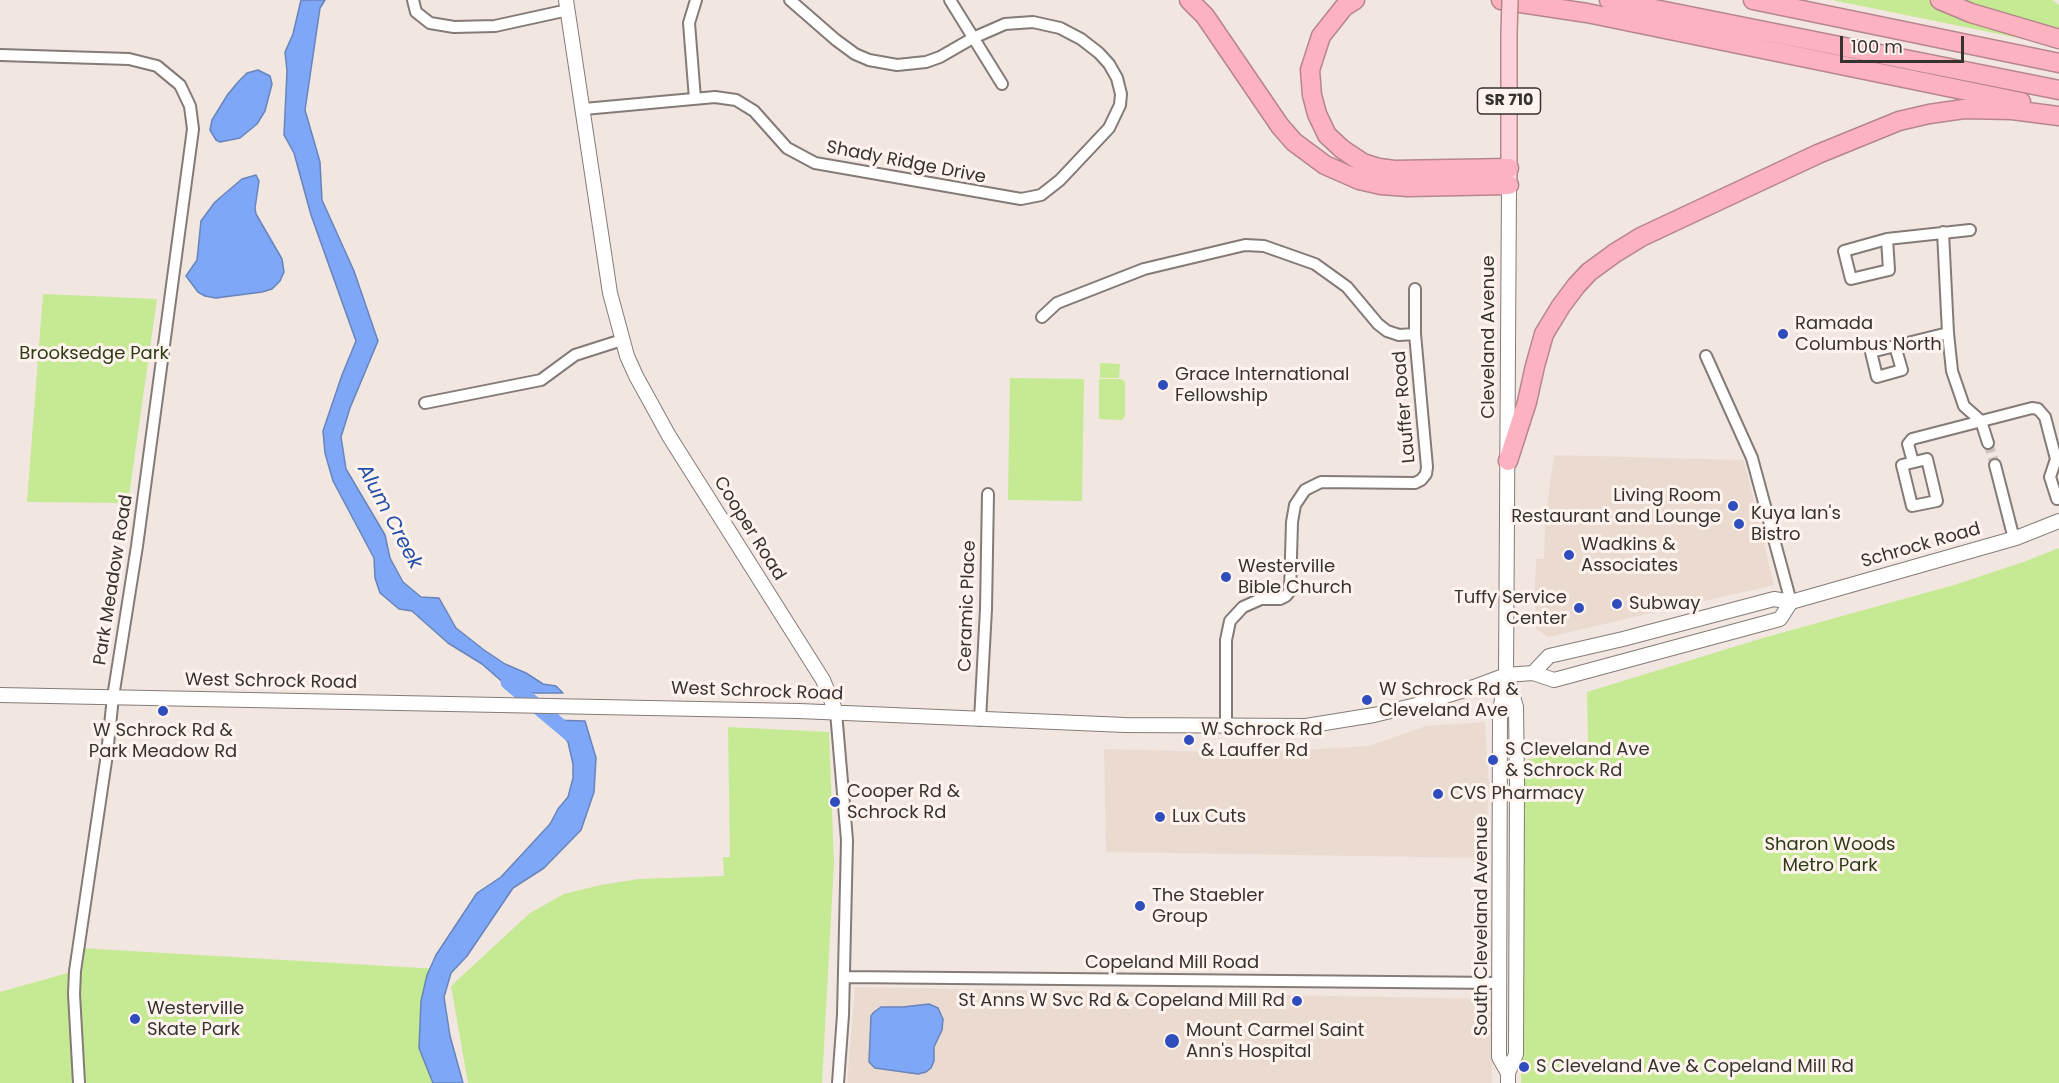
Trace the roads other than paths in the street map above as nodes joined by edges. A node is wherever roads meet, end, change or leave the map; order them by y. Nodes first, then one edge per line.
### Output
1 (413, 0) edge
2 (696, 0) edge
3 (950, 0) edge
4 (1190, 0) edge
5 (1355, 0) edge
6 (1501, 0) edge
7 (1510, 0) edge
8 (1609, 0) edge
9 (1753, 0) edge
10 (1940, 0) edge
11 (793, 1) edge
12 (567, 5) edge
13 (973, 38) junction
14 (2059, 39) edge
15 (0, 55) edge
16 (2059, 63) edge
17 (1002, 84) dead end
18 (2059, 90) edge
19 (695, 99) junction
20 (584, 109) junction
21 (2059, 109) edge
22 (2059, 116) edge
23 (1509, 176) junction
24 (1970, 230) dead end
25 (1942, 232) junction
26 (1887, 239) junction
27 (1415, 289) dead end
28 (1042, 316) dead end
29 (1948, 333) junction
30 (1415, 334) junction
31 (622, 340) junction
32 (1895, 346) dead end
33 (1706, 356) dead end
34 (425, 403) dead end
35 (1981, 421) junction
36 (1988, 443) tunnel mouth
37 (1508, 461) junction
38 (1912, 462) junction
39 (1995, 465) tunnel mouth
40 (987, 494) dead end
41 (2057, 499) dead end
42 (2059, 522) edge
43 (2014, 539) junction
44 (1791, 602) junction
45 (1533, 673) junction
46 (1506, 675) junction
47 (0, 695) edge
48 (113, 697) junction
49 (836, 712) junction
50 (980, 720) junction
51 (1226, 726) junction
52 (844, 977) junction
53 (1500, 983) junction
54 (1508, 1078) edge
55 (79, 1083) edge
56 (838, 1083) edge

1 - 12 street
2 - 19 street
3 - 13 street
4 - 23 highway
5 - 23 highway
6 - 21 highway
7 - 23 main road, Cleveland Avenue / SR 710, bridge
8 - 18 highway
9 - 16 highway
10 - 14 highway
11 - 13 street
12 - 20 main road, Cooper Road
13 - 17 street
13 - 19 street, Shady Ridge Drive
15 - 48 street, Park Meadow Road
19 - 20 street, Shady Ridge Drive
20 - 31 main road, Cooper Road
22 - 37 highway
23 - 37 main road, Cleveland Avenue / SR 710
24 - 25 street
25 - 26 street
25 - 29 street
26 - 26 street
27 - 30 street, Lauffer Road
28 - 30 street
29 - 32 street
29 - 35 street
30 - 51 street, Lauffer Road
31 - 34 street
31 - 49 main road, Cooper Road
33 - 44 street
35 - 36 street
35 - 38 street
35 - 41 street
37 - 46 main road, Cleveland Avenue / SR 710
38 - 38 street
39 - 43 street
40 - 50 street, Ceramic Place
42 - 43 main road, Schrock Road
43 - 44 main road, Schrock Road
44 - 45 main road, Schrock Road
44 - 45 main road, Schrock Road
45 - 46 main road, Schrock Road
46 - 51 main road, West Schrock Road
46 - 53 main road, South Cleveland Avenue
46 - 54 main road, South Cleveland Avenue
47 - 48 main road, West Schrock Road
48 - 49 main road, West Schrock Road
48 - 55 street, Park Meadow Road
49 - 50 main road, West Schrock Road
49 - 52 street, Cooper Road
50 - 51 main road, West Schrock Road
52 - 53 street, Copeland Mill Road
52 - 56 street, Cooper Road
53 - 54 main road, South Cleveland Avenue

